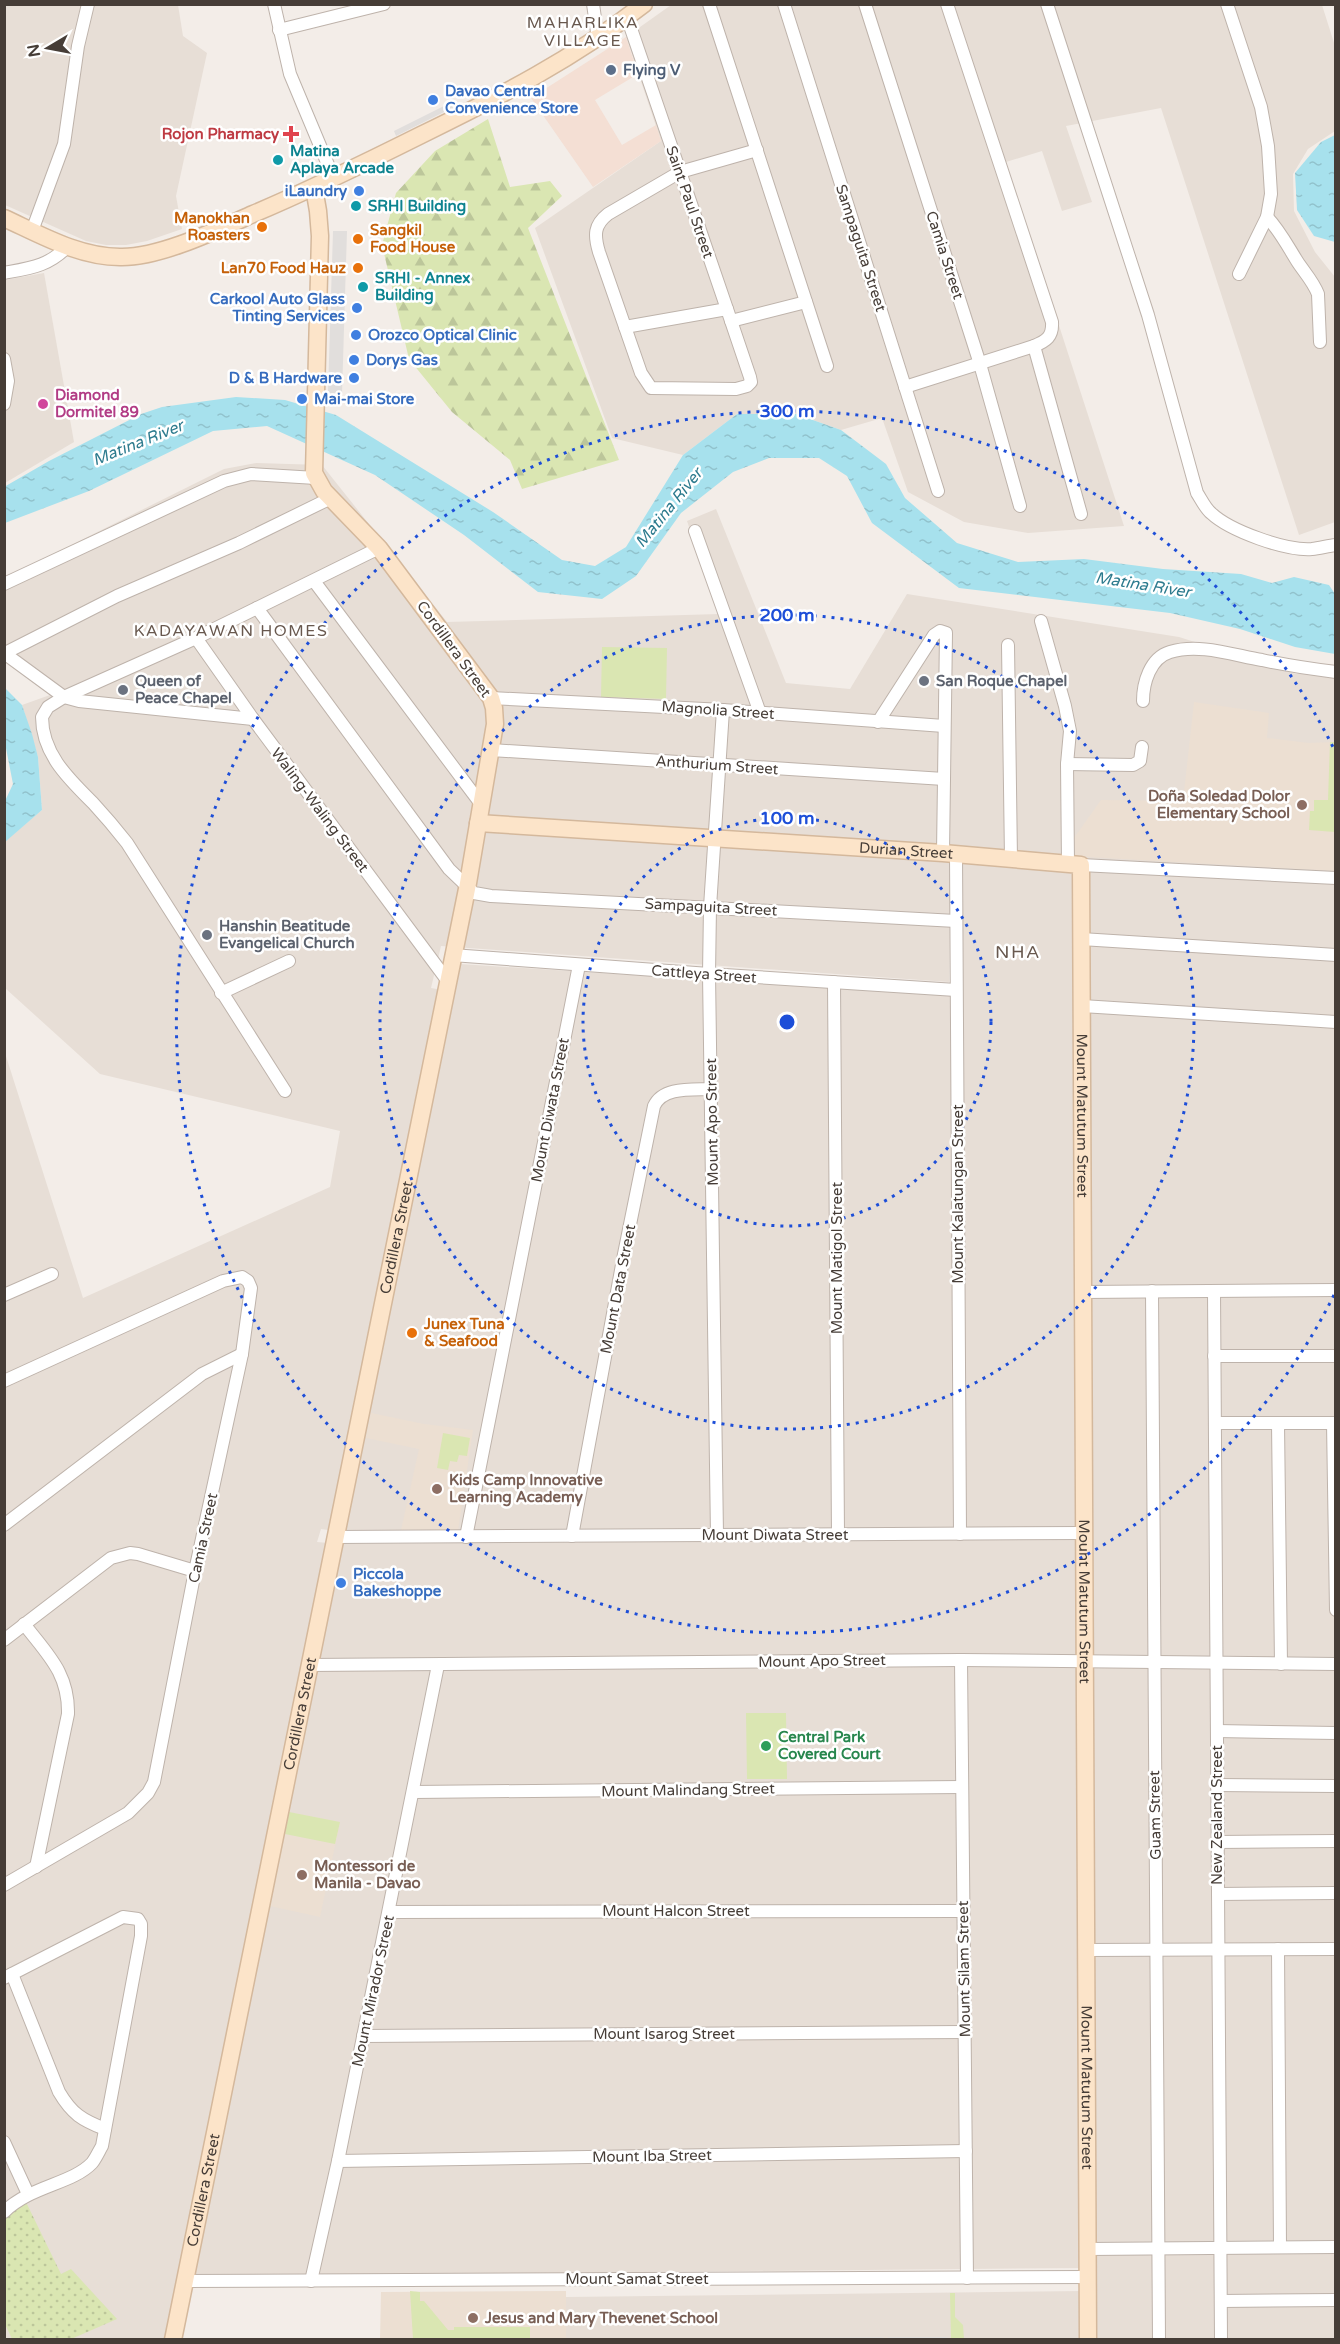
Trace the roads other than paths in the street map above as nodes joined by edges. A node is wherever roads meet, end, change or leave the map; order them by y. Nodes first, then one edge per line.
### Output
1 (88, 4) edge
2 (274, 4) edge
3 (384, 4) edge
4 (593, 4) edge
5 (644, 4) edge
6 (709, 4) edge
7 (784, 4) edge
8 (865, 4) edge
9 (947, 4) edge
10 (1047, 4) edge
11 (1227, 4) edge
12 (627, 17) junction
13 (279, 30) junction
14 (598, 39) junction
15 (757, 150) junction
16 (680, 172) junction
17 (334, 179) junction
18 (314, 188) junction
19 (1267, 217) junction
20 (4, 219) edge
21 (32, 231) junction
22 (69, 246) junction
23 (4, 273) edge
24 (1239, 274) dead end
25 (806, 302) junction
26 (729, 315) junction
27 (625, 327) junction
28 (1320, 342) dead end
29 (1034, 346) junction
30 (4, 359) edge
31 (980, 364) junction
32 (827, 366) dead end
33 (6, 381) edge
34 (905, 387) junction
35 (4, 404) edge
36 (314, 470) junction
37 (938, 491) dead end
38 (331, 498) junction
39 (1020, 506) dead end
40 (1081, 513) dead end
41 (695, 531) dead end
42 (1335, 545) edge
43 (379, 548) junction
44 (314, 581) junction
45 (4, 584) edge
46 (256, 608) junction
47 (1041, 621) dead end
48 (196, 638) junction
49 (1008, 645) dead end
50 (5, 653) edge
51 (1335, 672) edge
52 (64, 697) junction
53 (491, 698) junction
54 (1143, 701) dead end
55 (723, 710) junction
56 (760, 713) junction
57 (253, 719) junction
58 (878, 722) junction
59 (944, 726) junction
60 (1142, 747) dead end
61 (491, 750) junction
62 (1067, 764) junction
63 (721, 766) junction
64 (944, 779) junction
65 (481, 804) junction
66 (478, 823) junction
67 (715, 838) junction
68 (950, 853) junction
69 (1011, 859) junction
70 (1074, 864) junction
71 (1335, 878) edge
72 (467, 889) junction
73 (711, 907) junction
74 (956, 921) junction
75 (1081, 939) junction
76 (452, 955) junction
77 (1335, 955) edge
78 (289, 961) dead end
79 (579, 965) junction
80 (709, 974) junction
81 (447, 980) junction
82 (834, 982) junction
83 (956, 990) junction
84 (221, 993) junction
85 (1082, 1006) junction
86 (1335, 1022) edge
87 (712, 1089) junction
88 (285, 1091) dead end
89 (52, 1274) dead end
90 (1335, 1290) edge
91 (1214, 1291) junction
92 (1083, 1292) junction
93 (1152, 1292) junction
94 (4, 1295) edge
95 (242, 1354) junction
96 (1214, 1356) junction
97 (1335, 1356) edge
98 (4, 1381) edge
99 (1215, 1423) junction
100 (1334, 1423) edge
101 (1278, 1424) junction
102 (4, 1525) edge
103 (1084, 1533) junction
104 (838, 1534) junction
105 (960, 1534) junction
106 (717, 1535) junction
107 (572, 1536) junction
108 (466, 1537) junction
109 (335, 1538) junction
110 (195, 1570) junction
111 (1335, 1610) edge
112 (24, 1624) junction
113 (4, 1640) edge
114 (961, 1660) junction
115 (1085, 1661) junction
116 (1153, 1663) junction
117 (1216, 1663) junction
118 (1281, 1664) junction
119 (1335, 1664) edge
120 (308, 1665) junction
121 (438, 1665) junction
122 (1217, 1731) junction
123 (1335, 1732) edge
124 (1217, 1785) junction
125 (1335, 1786) edge
126 (962, 1787) junction
127 (414, 1792) junction
128 (1335, 1841) edge
129 (1218, 1842) junction
130 (36, 1867) junction
131 (4, 1885) edge
132 (1335, 1893) edge
133 (1218, 1894) junction
134 (963, 1911) junction
135 (389, 1912) junction
136 (1278, 1949) junction
137 (1335, 1949) edge
138 (1086, 1950) junction
139 (1157, 1950) junction
140 (1218, 1950) junction
141 (8, 1976) edge
142 (965, 2032) junction
143 (363, 2036) junction
144 (105, 2129) junction
145 (4, 2142) edge
146 (966, 2151) junction
147 (338, 2161) junction
148 (28, 2194) junction
149 (4, 2212) edge
150 (1280, 2247) junction
151 (1335, 2247) edge
152 (1158, 2248) junction
153 (1221, 2248) junction
154 (1088, 2249) junction
155 (1088, 2277) junction
156 (967, 2278) junction
157 (186, 2281) junction
158 (311, 2281) junction
159 (1335, 2300) edge
160 (1221, 2301) junction
161 (173, 2340) edge
162 (1088, 2340) edge
163 (1159, 2340) edge
164 (1221, 2340) edge

1 - 21 street
2 - 13 street
3 - 13 street
4 - 14 street
5 - 12 street
6 - 15 street
7 - 34 street, Sampaguita Street
8 - 31 street, Camia Street
9 - 29 street
10 - 42 street
11 - 19 street
12 - 14 street
12 - 16 street, Saint Paul Street
13 - 17 street
14 - 17 street
15 - 16 street
15 - 25 street
16 - 26 street, Saint Paul Street
16 - 27 street
17 - 18 street
18 - 22 street
18 - 36 street
19 - 24 street
19 - 28 street
20 - 21 street
21 - 22 street
22 - 23 street
25 - 26 street
25 - 32 street
26 - 27 street
26 - 27 street, Saint Paul Street
29 - 31 street
29 - 40 street
30 - 33 street
31 - 34 street
31 - 39 street, Camia Street
33 - 35 street
34 - 37 street, Sampaguita Street
36 - 38 street, Cordillera Street
36 - 45 street
38 - 43 street, Cordillera Street
38 - 50 street
41 - 56 street
43 - 44 street
43 - 53 street, Cordillera Street
44 - 46 street
44 - 65 street
46 - 48 street
46 - 72 street
47 - 62 street, Mount Matutum Street
48 - 52 street
48 - 57 street, Waling-Waling Street
49 - 69 street
50 - 52 street
51 - 54 street
52 - 57 street
52 - 84 street
53 - 55 street, Magnolia Street
53 - 61 street, Cordillera Street
55 - 56 street, Magnolia Street
55 - 63 street, Mount Apo Street
56 - 58 street, Magnolia Street
57 - 81 street, Waling-Waling Street
58 - 59 street, Magnolia Street
58 - 59 street, Mount Kalatungan Street
59 - 64 street, Mount Kalatungan Street
60 - 62 street
61 - 63 street, Anthurium Street
61 - 65 street, Cordillera Street
62 - 70 street, Mount Matutum Street
63 - 64 street, Anthurium Street
63 - 67 street, Mount Apo Street
64 - 68 street, Mount Kalatungan Street
65 - 66 street, Cordillera Street
66 - 67 street, Durian Street
66 - 72 street, Cordillera Street
67 - 68 street, Durian Street
67 - 73 street, Mount Apo Street
68 - 69 street, Durian Street
68 - 74 street, Mount Kalatungan Street
69 - 70 street, Durian Street
70 - 71 street, Durian Street
70 - 75 street, Mount Matutum Street
72 - 73 street, Sampaguita Street
72 - 76 street, Cordillera Street
73 - 74 street, Sampaguita Street
73 - 80 street, Mount Apo Street
74 - 83 street, Mount Kalatungan Street
75 - 77 street
75 - 85 street, Mount Matutum Street
76 - 79 street, Cattleya Street
76 - 81 street, Cordillera Street
78 - 84 street
79 - 80 street, Cattleya Street
79 - 108 street, Mount Diwata Street
80 - 82 street, Cattleya Street
80 - 87 street, Mount Apo Street
81 - 109 street, Cordillera Street
82 - 83 street, Cattleya Street
82 - 104 street, Mount Matigol Street
83 - 105 street, Mount Kalatungan Street
84 - 88 street
85 - 86 street
85 - 92 street, Mount Matutum Street
87 - 106 street, Mount Apo Street
87 - 107 street, Mount Data Street
89 - 94 street
90 - 91 street
91 - 93 street
91 - 96 street, New Zealand Street
92 - 93 street
92 - 103 street, Mount Matutum Street
93 - 116 street, Guam Street
95 - 98 street, Camia Street
95 - 102 street
95 - 110 street, Camia Street
96 - 97 street
96 - 99 street, New Zealand Street
99 - 101 street
99 - 117 street, New Zealand Street
100 - 101 street
100 - 111 street
101 - 118 street
103 - 105 street, Mount Diwata Street
103 - 115 street, Mount Matutum Street
104 - 105 street, Mount Diwata Street
104 - 106 street, Mount Diwata Street
106 - 107 street, Mount Diwata Street
107 - 108 street, Mount Diwata Street
108 - 109 street, Mount Diwata Street
109 - 120 street, Cordillera Street
110 - 112 street
110 - 130 street, Camia Street
112 - 113 street
112 - 130 street
114 - 115 street, Mount Apo Street
114 - 121 street, Mount Apo Street
114 - 126 street, Mount Silam Street
115 - 116 street, Mount Apo Street
115 - 138 street, Mount Matutum Street
116 - 117 street, Mount Apo Street
116 - 139 street, Guam Street
117 - 118 street, Mount Apo Street
117 - 122 street, New Zealand Street
118 - 119 street, Mount Apo Street
120 - 121 street, Mount Apo Street
120 - 157 street, Cordillera Street
121 - 127 street, Mount Mirador Street
122 - 123 street
122 - 124 street, New Zealand Street
124 - 125 street
124 - 129 street, New Zealand Street
126 - 127 street, Mount Malindang Street
126 - 134 street, Mount Silam Street
127 - 135 street, Mount Mirador Street
128 - 129 street
129 - 133 street, New Zealand Street
130 - 131 street
132 - 133 street
133 - 140 street, New Zealand Street
134 - 135 street, Mount Halcon Street
134 - 142 street, Mount Silam Street
135 - 143 street, Mount Mirador Street
136 - 137 street
136 - 140 street
136 - 150 street
138 - 139 street
138 - 154 street, Mount Matutum Street
139 - 140 street
139 - 152 street, Guam Street
140 - 153 street, New Zealand Street
141 - 144 street
141 - 144 street
142 - 143 street, Mount Isarog Street
142 - 146 street, Mount Silam Street
143 - 147 street, Mount Mirador Street
144 - 148 street
145 - 148 street
146 - 147 street, Mount Iba Street
146 - 156 street, Mount Silam Street
147 - 158 street, Mount Mirador Street
148 - 149 street
150 - 151 street
150 - 153 street
152 - 153 street
152 - 154 street
152 - 163 street, Guam Street
153 - 160 street, New Zealand Street
154 - 155 street, Mount Matutum Street
155 - 156 street, Mount Samat Street
155 - 162 street, Mount Matutum Street
156 - 158 street, Mount Samat Street
157 - 158 street, Mount Samat Street
157 - 161 street, Cordillera Street
159 - 160 street
160 - 164 street, New Zealand Street

